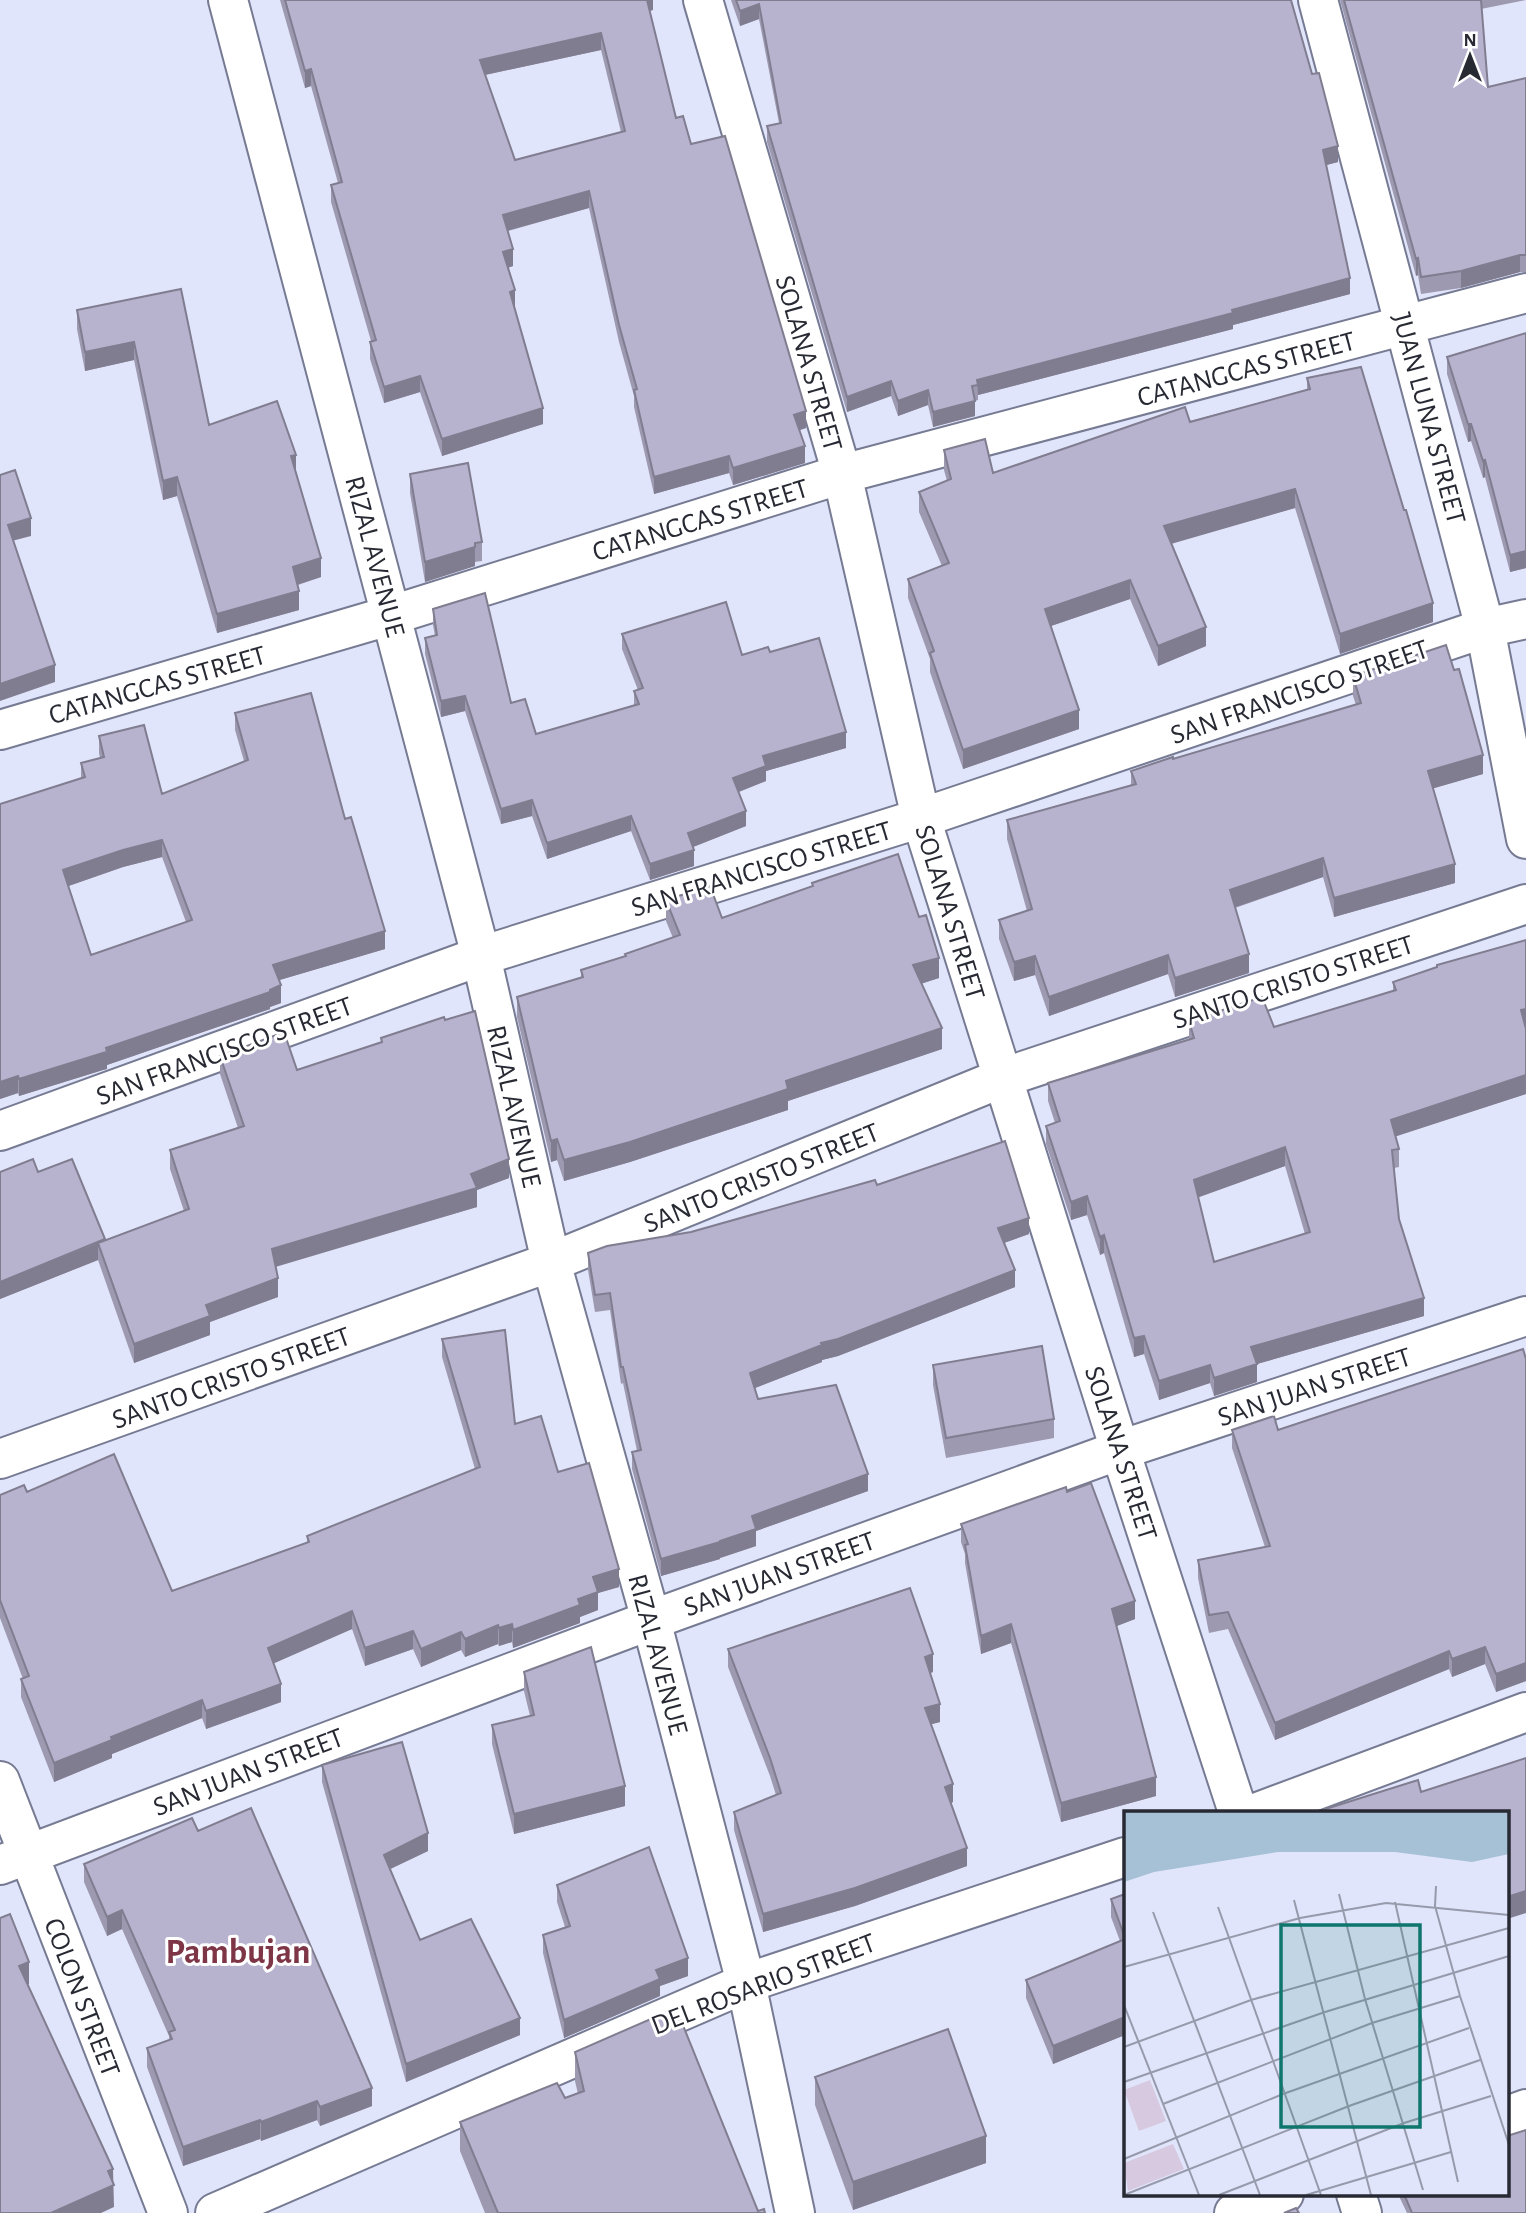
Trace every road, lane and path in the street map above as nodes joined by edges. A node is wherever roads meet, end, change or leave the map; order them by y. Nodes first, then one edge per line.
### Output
1 (228, 0) edge
2 (704, 0) edge
3 (1318, 0) edge
4 (1526, 293) edge
5 (1406, 326) junction
6 (842, 474) junction
7 (392, 615) junction
8 (1526, 619) edge
9 (1485, 628) junction
10 (0, 730) edge
11 (921, 818) junction
12 (1526, 839) edge
13 (1526, 904) edge
14 (481, 956) junction
15 (1002, 1078) junction
16 (0, 1131) edge
17 (551, 1262) junction
18 (1526, 1316) edge
19 (1120, 1450) junction
20 (0, 1459) edge
21 (651, 1620) junction
22 (1526, 1712) edge
23 (0, 1781) edge
24 (1238, 1811) edge
25 (1261, 1811) edge
26 (1124, 1857) edge
27 (14, 1859) edge
28 (746, 1983) junction
29 (1526, 2109) edge
30 (1508, 2116) edge
31 (1279, 2196) edge
32 (1357, 2196) edge
33 (168, 2213) edge
34 (215, 2213) edge
35 (796, 2213) edge
36 (1234, 2213) edge
37 (1362, 2213) edge

1 - 7 street, RIZAL AVENUE
2 - 6 street, SOLANA STREET
3 - 5 street, JUAN LUNA STREET
4 - 5 street, CATANGCAS STREET
5 - 6 street, CATANGCAS STREET
5 - 9 street, JUAN LUNA STREET
6 - 7 street, CATANGCAS STREET
6 - 11 street, SOLANA STREET
7 - 10 street, CATANGCAS STREET
7 - 14 street, RIZAL AVENUE
8 - 9 street, SAN FRANCISCO STREET
9 - 11 street, SAN FRANCISCO STREET
9 - 12 street, JUAN LUNA STREET
11 - 14 street, SAN FRANCISCO STREET
11 - 15 street, SOLANA STREET
13 - 15 street, SANTO CRISTO STREET
14 - 16 street, SAN FRANCISCO STREET
14 - 17 street, RIZAL AVENUE
15 - 17 street, SANTO CRISTO STREET
15 - 19 street, SOLANA STREET
17 - 20 street, SANTO CRISTO STREET
17 - 21 street, RIZAL AVENUE
18 - 19 street, SAN JUAN STREET
19 - 21 street, SAN JUAN STREET
19 - 24 street, SOLANA STREET
21 - 27 street, SAN JUAN STREET
21 - 28 street, RIZAL AVENUE
22 - 25 street
23 - 27 street, COLON STREET
26 - 28 street, DEL ROSARIO STREET
27 - 33 street, COLON STREET
28 - 34 street, DEL ROSARIO STREET
28 - 35 street, RIZAL AVENUE
29 - 30 street
31 - 36 street
32 - 37 street

